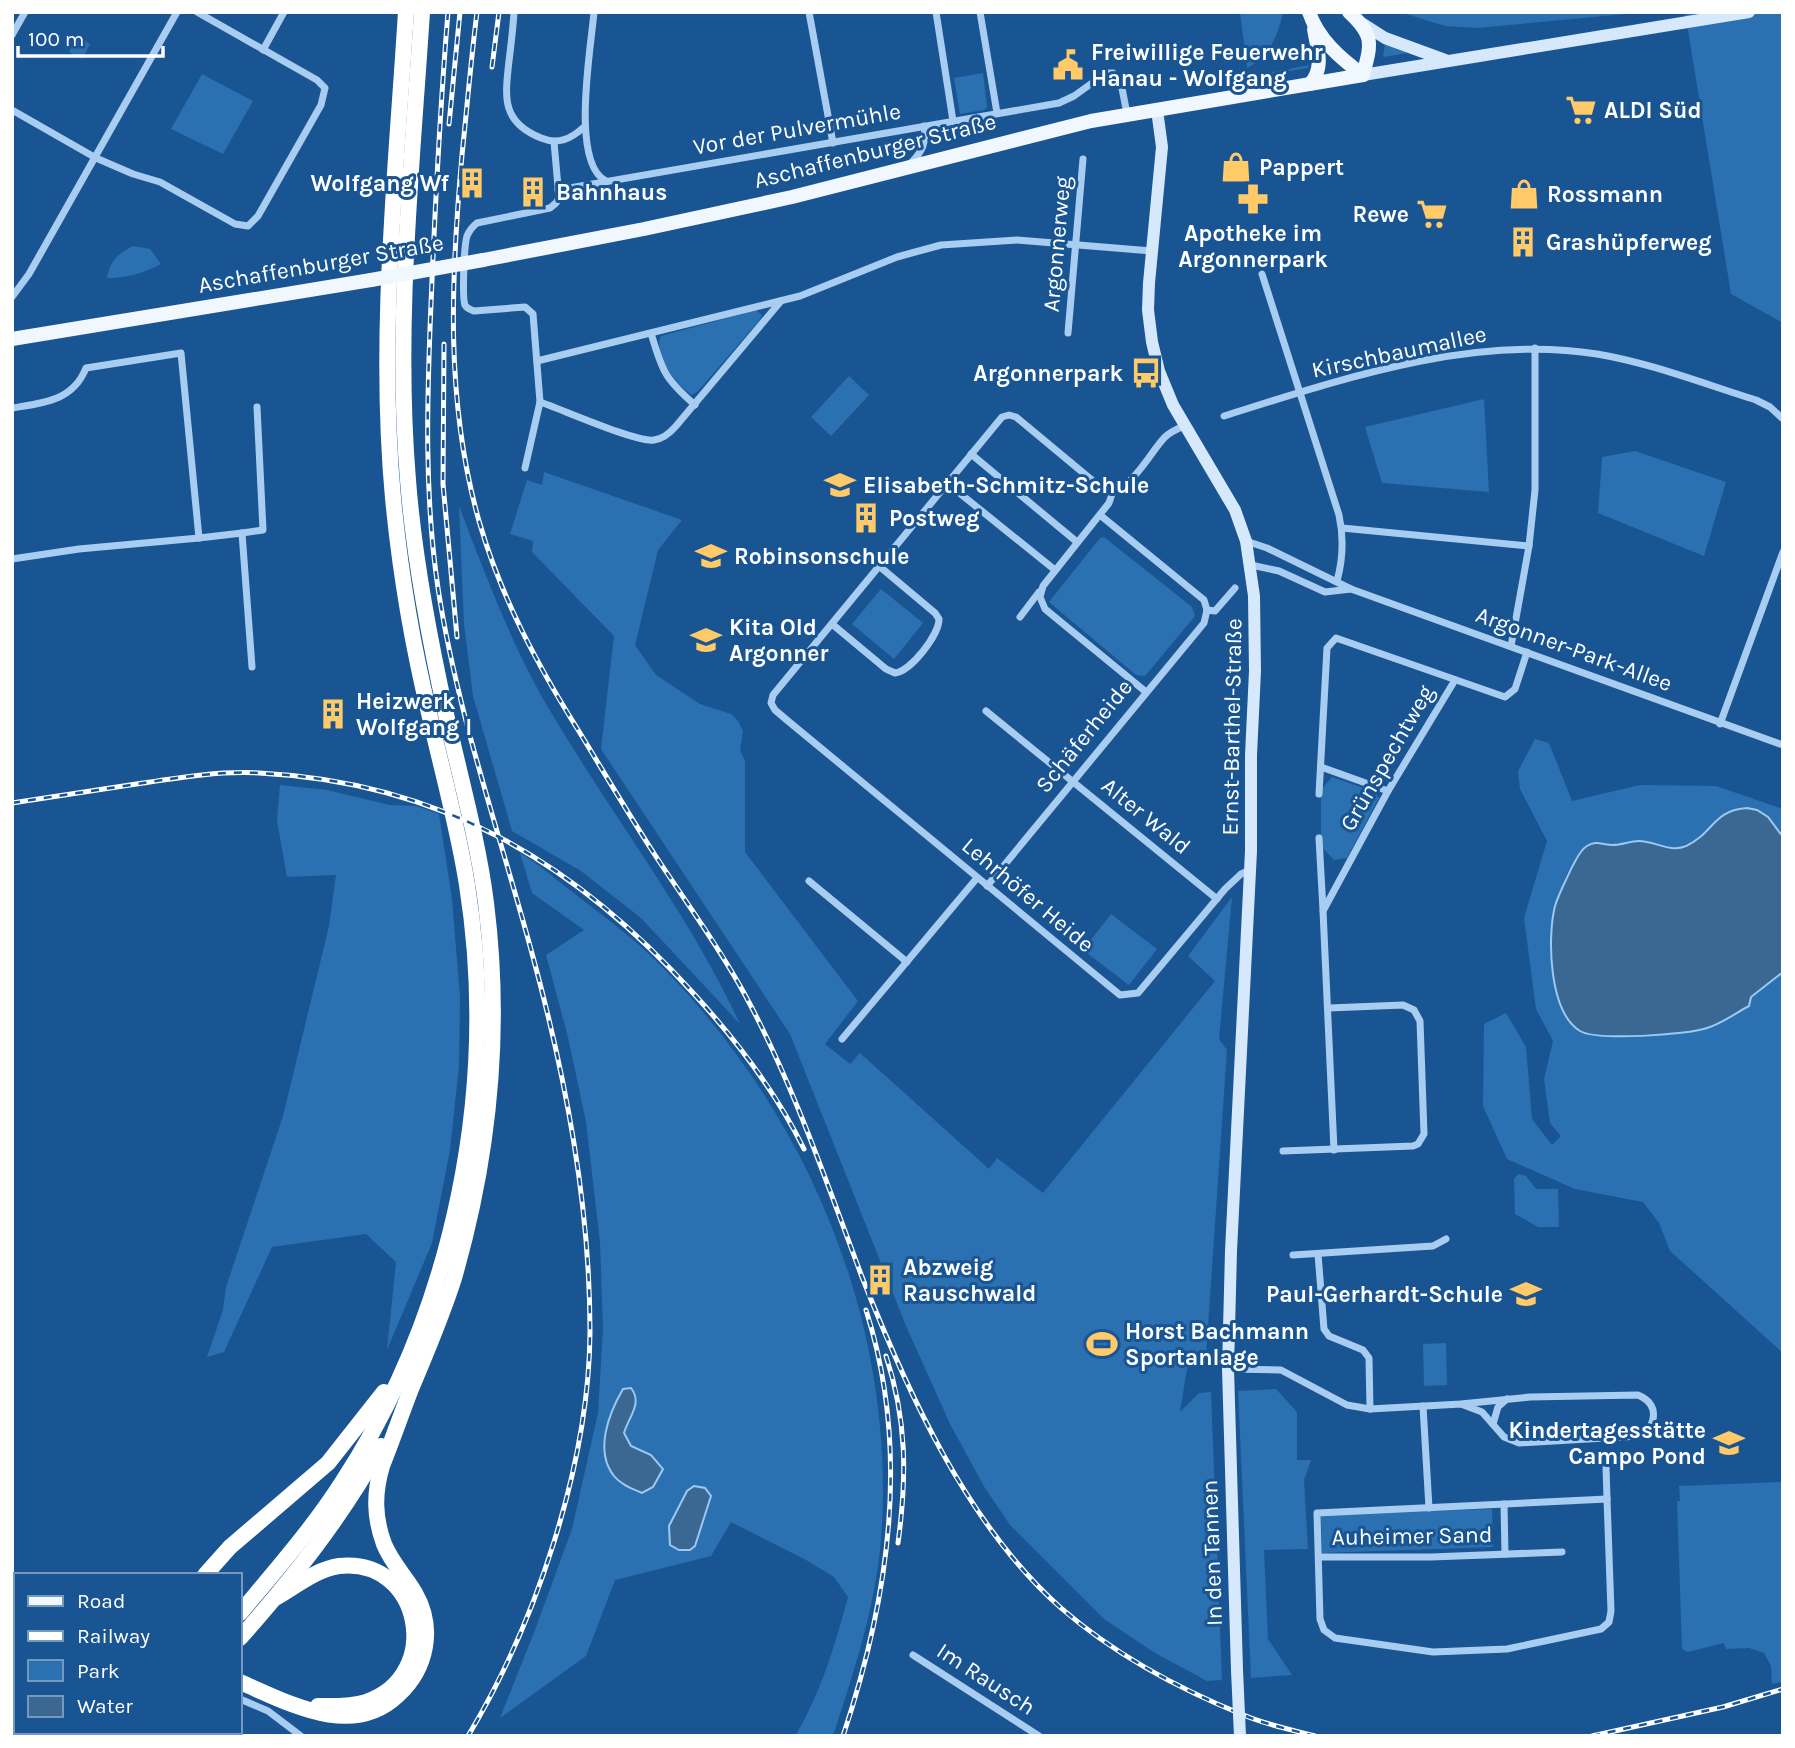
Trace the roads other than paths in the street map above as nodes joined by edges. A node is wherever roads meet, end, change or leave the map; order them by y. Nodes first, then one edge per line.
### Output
1 (25, 12) edge
2 (177, 12) edge
3 (197, 12) edge
4 (284, 12) edge
5 (405, 12) edge
6 (422, 12) edge
7 (514, 12) edge
8 (594, 12) edge
9 (810, 12) edge
10 (936, 12) edge
11 (980, 12) edge
12 (1309, 12) edge
13 (1749, 12) edge
14 (1354, 16) edge
15 (1314, 27) junction
16 (12, 35) edge
17 (264, 50) junction
18 (1449, 61) junction
19 (1363, 75) junction
20 (1310, 84) junction
21 (12, 110) edge
22 (1157, 110) junction
23 (997, 113) junction
24 (1127, 114) junction
25 (953, 121) junction
26 (925, 126) junction
27 (584, 127) junction
28 (554, 142) junction
29 (833, 143) junction
30 (96, 158) junction
31 (1083, 159) dead end
32 (905, 167) junction
33 (607, 182) junction
34 (558, 190) junction
35 (1077, 245) junction
36 (1152, 251) junction
37 (1262, 274) dead end
38 (12, 297) edge
39 (781, 300) junction
40 (652, 333) junction
41 (1068, 333) dead end
42 (12, 339) edge
43 (1535, 348) junction
44 (537, 361) junction
45 (1300, 392) junction
46 (540, 402) junction
47 (695, 405) junction
48 (257, 407) dead end
49 (12, 408) edge
50 (1224, 416) dead end
51 (1783, 419) edge
52 (1184, 426) junction
53 (971, 454) junction
54 (525, 468) dead end
55 (947, 483) junction
56 (1113, 491) junction
57 (1100, 515) junction
58 (1342, 528) junction
59 (242, 533) junction
60 (199, 538) junction
61 (1246, 541) junction
62 (1077, 542) junction
63 (1529, 546) junction
64 (1783, 552) edge
65 (12, 559) edge
66 (1251, 565) junction
67 (879, 566) junction
68 (1055, 570) junction
69 (1337, 581) junction
70 (1044, 586) junction
71 (1234, 588) dead end
72 (1351, 589) junction
73 (1207, 610) junction
74 (1020, 617) dead end
75 (832, 624) junction
76 (1511, 646) junction
77 (1527, 652) junction
78 (252, 667) dead end
79 (1455, 680) junction
80 (1146, 692) junction
81 (986, 711) dead end
82 (1720, 724) junction
83 (1783, 745) edge
84 (1321, 767) junction
85 (1073, 781) junction
86 (1388, 791) junction
87 (1318, 794) dead end
88 (1319, 838) dead end
89 (1250, 870) junction
90 (977, 878) junction
91 (810, 881) dead end
92 (987, 886) junction
93 (1217, 899) junction
94 (1323, 911) junction
95 (907, 962) junction
96 (1329, 1007) junction
97 (842, 1038) dead end
98 (1334, 1150) junction
99 (1283, 1152) dead end
100 (1447, 1239) dead end
101 (1318, 1254) junction
102 (1293, 1255) dead end
103 (403, 1368) junction
104 (1228, 1369) junction
105 (408, 1396) junction
106 (1508, 1398) junction
107 (1461, 1404) junction
108 (1423, 1406) junction
109 (1370, 1409) junction
110 (1493, 1424) junction
111 (1606, 1466) dead end
112 (1607, 1499) junction
113 (1504, 1504) junction
114 (1429, 1508) junction
115 (1562, 1552) dead end
116 (1505, 1554) junction
117 (1318, 1557) junction
118 (207, 1573) edge
119 (277, 1597) junction
120 (242, 1611) edge
121 (242, 1636) edge
122 (913, 1655) dead end
123 (242, 1683) edge
124 (242, 1700) edge
125 (290, 1703) junction
126 (301, 1736) edge
127 (1039, 1736) edge
128 (1240, 1736) edge

1 - 16 street
2 - 30 street
3 - 17 street
4 - 17 street
5 - 103 highway
6 - 105 highway
7 - 28 street
8 - 27 street
9 - 29 street
10 - 25 street
11 - 23 street
12 - 15 main road
13 - 18 street, Aschaffenburger Straße
14 - 18 street
14 - 19 main road
15 - 19 main road
15 - 20 main road
17 - 30 street
18 - 19 street, Aschaffenburger Straße
19 - 20 main road, Aschaffenburger Straße
20 - 22 main road, Aschaffenburger Straße
21 - 30 street
22 - 24 main road, Aschaffenburger Straße
22 - 36 street, Ernst-Barthel-Straße
23 - 24 street, Vor der Pulvermühle
23 - 25 street, Vor der Pulvermühle
24 - 32 main road, Aschaffenburger Straße
25 - 26 street, Vor der Pulvermühle
26 - 29 street, Vor der Pulvermühle
26 - 32 street
27 - 28 street
27 - 33 street
28 - 34 street
29 - 33 street, Vor der Pulvermühle
30 - 38 street
31 - 35 street, Argonnerweg
32 - 42 main road, Aschaffenburger Straße, bridge
33 - 34 street, Vor der Pulvermühle
34 - 44 street
35 - 36 street
35 - 39 street
35 - 41 street, Argonnerweg
36 - 52 street, Ernst-Barthel-Straße
37 - 45 street
39 - 40 street
39 - 47 street
40 - 44 street
40 - 47 street
43 - 45 street, Kirschbaumallee
43 - 51 street, Kirschbaumallee
43 - 63 street
44 - 46 street
45 - 50 street, Kirschbaumallee
45 - 58 street
46 - 47 street
46 - 54 street
48 - 59 street
49 - 60 street
52 - 56 street
52 - 61 street, Ernst-Barthel-Straße
53 - 55 street
53 - 56 street
53 - 62 street
55 - 67 street
55 - 68 street
56 - 57 street
57 - 62 street
57 - 73 street
58 - 63 street
58 - 69 street
59 - 60 street
59 - 78 street
60 - 65 street
61 - 66 street, Ernst-Barthel-Straße
61 - 69 street, Argonner-Park-Allee
62 - 68 street
63 - 76 street
64 - 82 street
66 - 72 street, Argonner-Park-Allee
66 - 89 street, Ernst-Barthel-Straße
67 - 75 street
67 - 75 street
68 - 70 street
69 - 72 street, Argonner-Park-Allee
70 - 74 street
70 - 80 street
71 - 73 street, Schäferheide
72 - 76 street, Argonner-Park-Allee
73 - 80 street, Schäferheide
75 - 90 street, Lehrhöfer Heide
76 - 77 street, Argonner-Park-Allee
77 - 79 street, Grünspechtweg
77 - 82 street, Argonner-Park-Allee
79 - 84 street
79 - 86 street, Grünspechtweg
80 - 85 street, Schäferheide
81 - 85 street, Alter Wald
82 - 83 street, Argonner-Park-Allee
84 - 86 street
84 - 87 street
85 - 92 street, Schäferheide
85 - 93 street, Alter Wald
86 - 94 street, Grünspechtweg
88 - 94 street, Grünspechtweg
89 - 93 street, Lehrhöfer Heide
89 - 104 street, Ernst-Barthel-Straße
90 - 92 street, Lehrhöfer Heide
90 - 95 street
91 - 95 street
92 - 93 street, Lehrhöfer Heide
94 - 96 street, Grünspechtweg
95 - 97 street
96 - 98 street, Grünspechtweg
96 - 98 street
98 - 99 street
100 - 101 street
101 - 102 street
101 - 109 street
103 - 118 highway
103 - 120 highway
104 - 109 street
104 - 128 street, In den Tannen, bridge
105 - 119 highway
105 - 125 highway
106 - 107 street
106 - 110 street
106 - 110 street
107 - 108 street
107 - 110 street
108 - 109 street
108 - 114 street
111 - 112 street
112 - 113 street
112 - 117 street
113 - 114 street
113 - 116 street, Auheimer Sand
114 - 117 street
115 - 116 street, Auheimer Sand
116 - 117 street, Auheimer Sand
119 - 121 highway
119 - 125 highway
122 - 127 street, Im Rausch
123 - 125 highway
124 - 126 street

